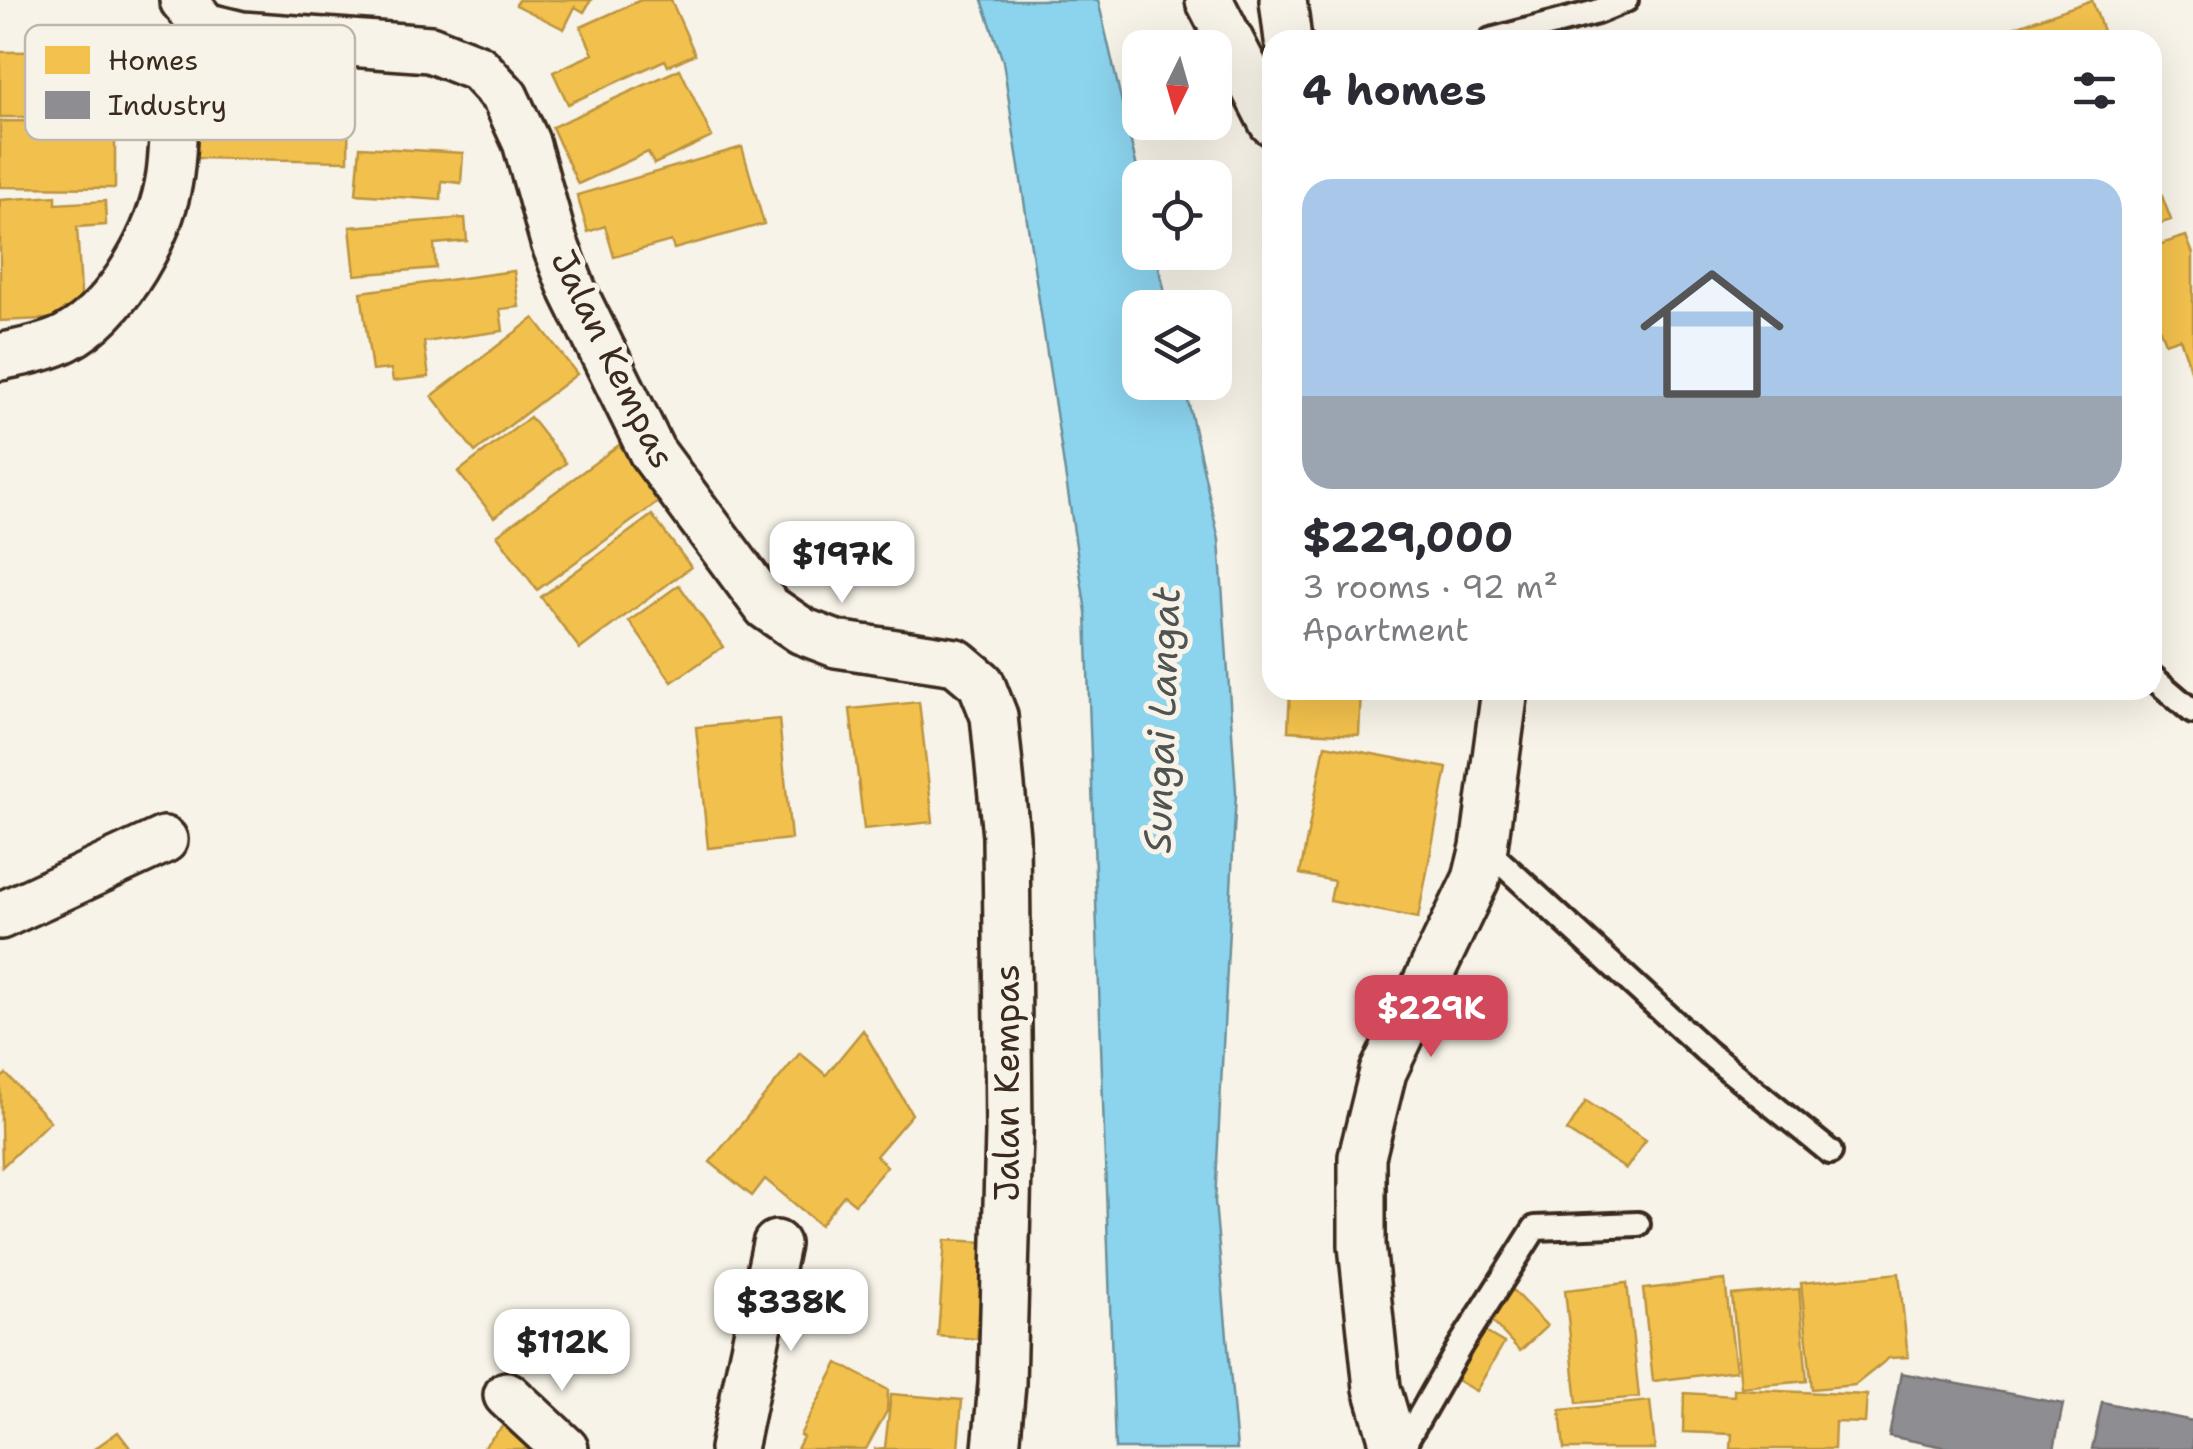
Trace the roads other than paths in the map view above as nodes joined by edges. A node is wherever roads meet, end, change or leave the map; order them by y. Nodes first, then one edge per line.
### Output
1 (1209, 0) edge
2 (1284, 0) edge
3 (1626, 0) edge
4 (194, 13) edge
5 (220, 25) edge
6 (1287, 30) edge
7 (1528, 30) edge
8 (355, 43) edge
9 (1262, 99) edge
10 (172, 140) edge
11 (0, 357) edge
12 (2162, 686) edge
13 (1504, 700) edge
14 (2193, 712) edge
15 (164, 840) dead end
16 (1484, 847) junction
17 (0, 916) edge
18 (1830, 1152) dead end
19 (1638, 1224) dead end
20 (776, 1244) dead end
21 (507, 1395) dead end
22 (566, 1449) edge
23 (732, 1449) edge
24 (996, 1449) edge
25 (1398, 1449) edge

1 - 9 street
2 - 6 street
3 - 7 lane
4 - 5 street, Jalan Kempas
8 - 24 street, Jalan Kempas
10 - 11 street
12 - 14 lane
13 - 16 street
15 - 17 street
16 - 18 lane
16 - 25 street
19 - 25 lane
20 - 23 street
21 - 22 street

